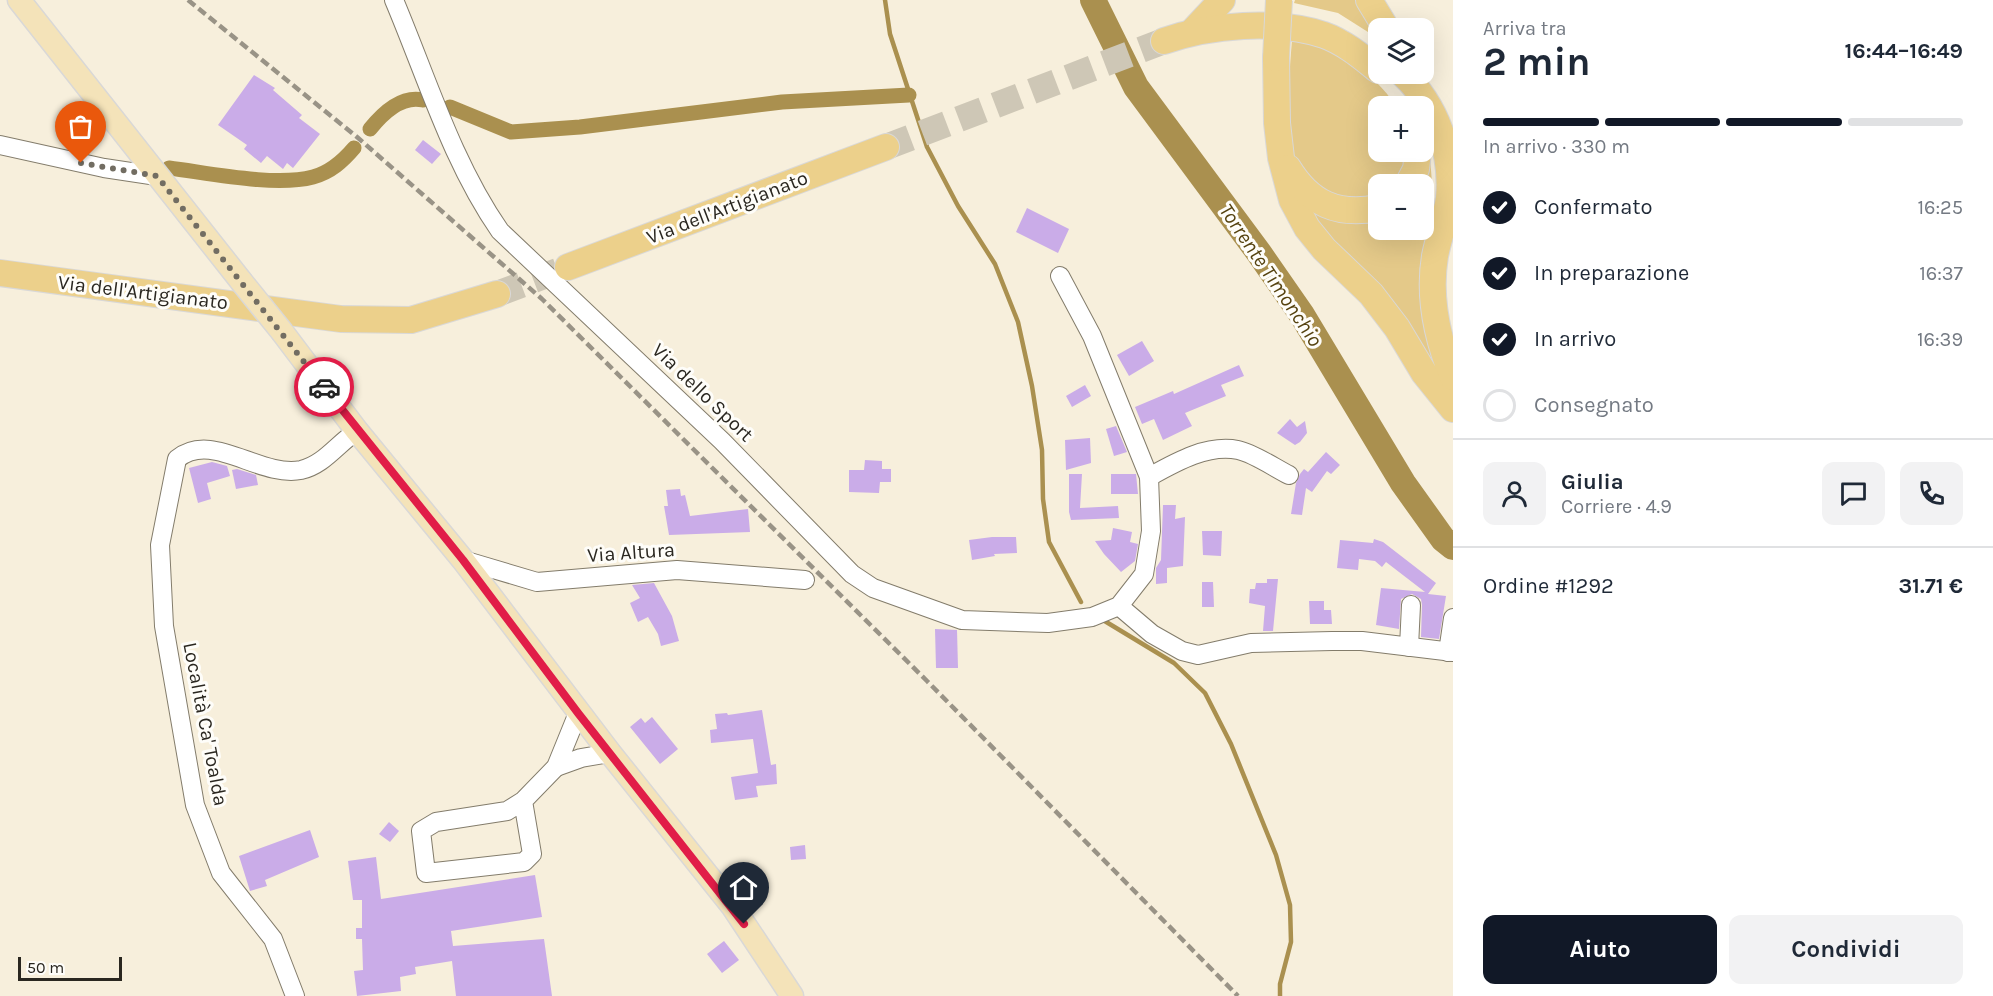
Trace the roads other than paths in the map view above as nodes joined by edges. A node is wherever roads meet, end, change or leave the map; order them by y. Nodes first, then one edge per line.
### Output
1 (19, 0) edge
2 (394, 0) edge
3 (1222, 0) edge
4 (1280, 0) edge
5 (1370, 0) edge
6 (1380, 18) edge
7 (1179, 36) junction
8 (1368, 44) edge
9 (1368, 62) edge
10 (1409, 91) edge
11 (0, 145) edge
12 (885, 147) tunnel mouth
13 (1434, 147) edge
14 (1281, 158) junction
15 (157, 176) junction
16 (1368, 210) edge
17 (1443, 226) junction
18 (568, 267) tunnel mouth
19 (0, 273) edge
20 (1060, 276) dead end
21 (497, 294) tunnel mouth
22 (1453, 377) edge
23 (1453, 410) edge
24 (357, 431) junction
25 (1289, 475) dead end
26 (1149, 477) junction
27 (463, 560) junction
28 (805, 580) dead end
29 (1411, 605) dead end
30 (1106, 611) junction
31 (1453, 618) edge
32 (1409, 647) junction
33 (1451, 652) edge
34 (578, 713) junction
35 (610, 753) junction
36 (556, 767) junction
37 (523, 801) junction
38 (292, 995) edge
39 (792, 996) edge

1 - 15 main road
2 - 30 street, Via dello Sport
3 - 7 highway
4 - 14 highway, bridge
5 - 6 highway
7 - 8 highway
7 - 9 highway
10 - 17 highway
11 - 15 street
12 - 18 highway, Via dell'Artigianato
13 - 17 highway
14 - 16 highway
14 - 23 highway
15 - 24 main road, bridge
17 - 22 highway
19 - 21 highway, Via dell'Artigianato
20 - 26 street
24 - 27 main road
24 - 38 street, Località Ca' Toalda
25 - 26 street
26 - 30 street
27 - 28 street, Via Altura
27 - 34 main road
29 - 32 street
30 - 32 street
31 - 33 street
32 - 33 street
34 - 35 main road
34 - 36 street
35 - 36 street
35 - 39 main road
36 - 37 street
37 - 37 street

